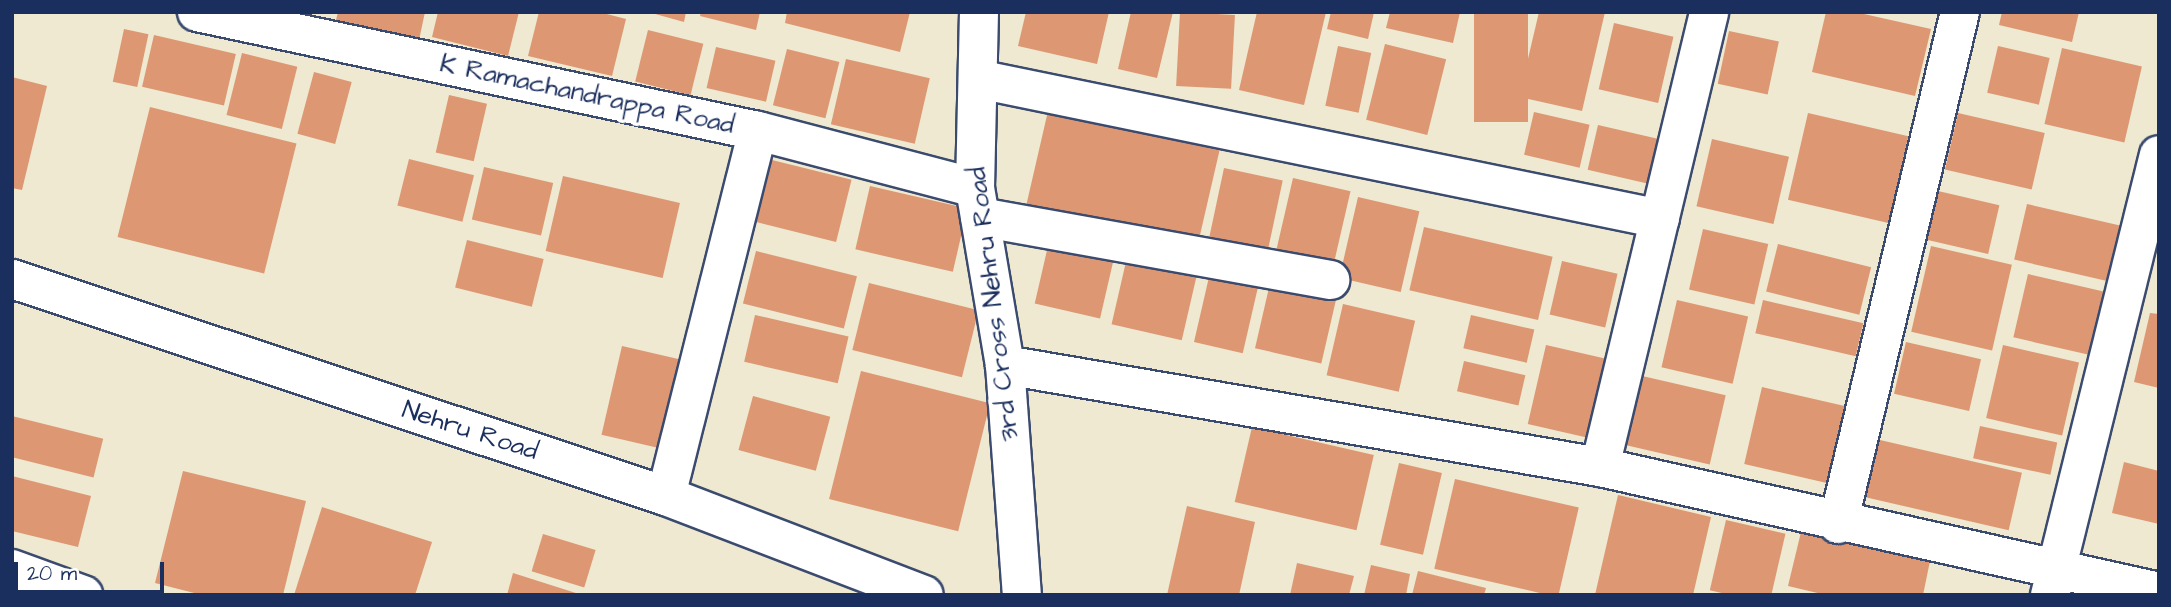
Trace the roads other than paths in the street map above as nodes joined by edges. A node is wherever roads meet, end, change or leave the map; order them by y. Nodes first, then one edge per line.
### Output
1 (197, 12) edge
2 (979, 12) edge
3 (1709, 12) edge
4 (1960, 12) edge
5 (978, 79) junction
6 (758, 131) junction
7 (2159, 155) edge
8 (978, 203) junction
9 (1660, 219) junction
10 (12, 279) edge
11 (1330, 280) dead end
12 (1005, 365) junction
13 (1600, 467) junction
14 (666, 496) junction
15 (1838, 524) junction
16 (20, 580) edge
17 (2053, 582) edge
18 (2159, 592) edge
19 (83, 595) edge
20 (923, 595) edge
21 (1022, 595) edge

1 - 6 street, K Ramachandrappa Road
2 - 5 street, 3rd Cross Nehru Road
3 - 9 street
4 - 15 street
5 - 8 street, 3rd Cross Nehru Road
5 - 9 street
6 - 8 street, K Ramachandrappa Road
6 - 14 street
7 - 17 street
8 - 11 street, K Ramachandrappa Road
8 - 12 street, 3rd Cross Nehru Road
9 - 13 street
10 - 14 street, Nehru Road
12 - 13 street
12 - 21 street, 3rd Cross Nehru Road
13 - 15 street
14 - 20 street, Nehru Road
15 - 17 street
16 - 19 street
17 - 18 street

